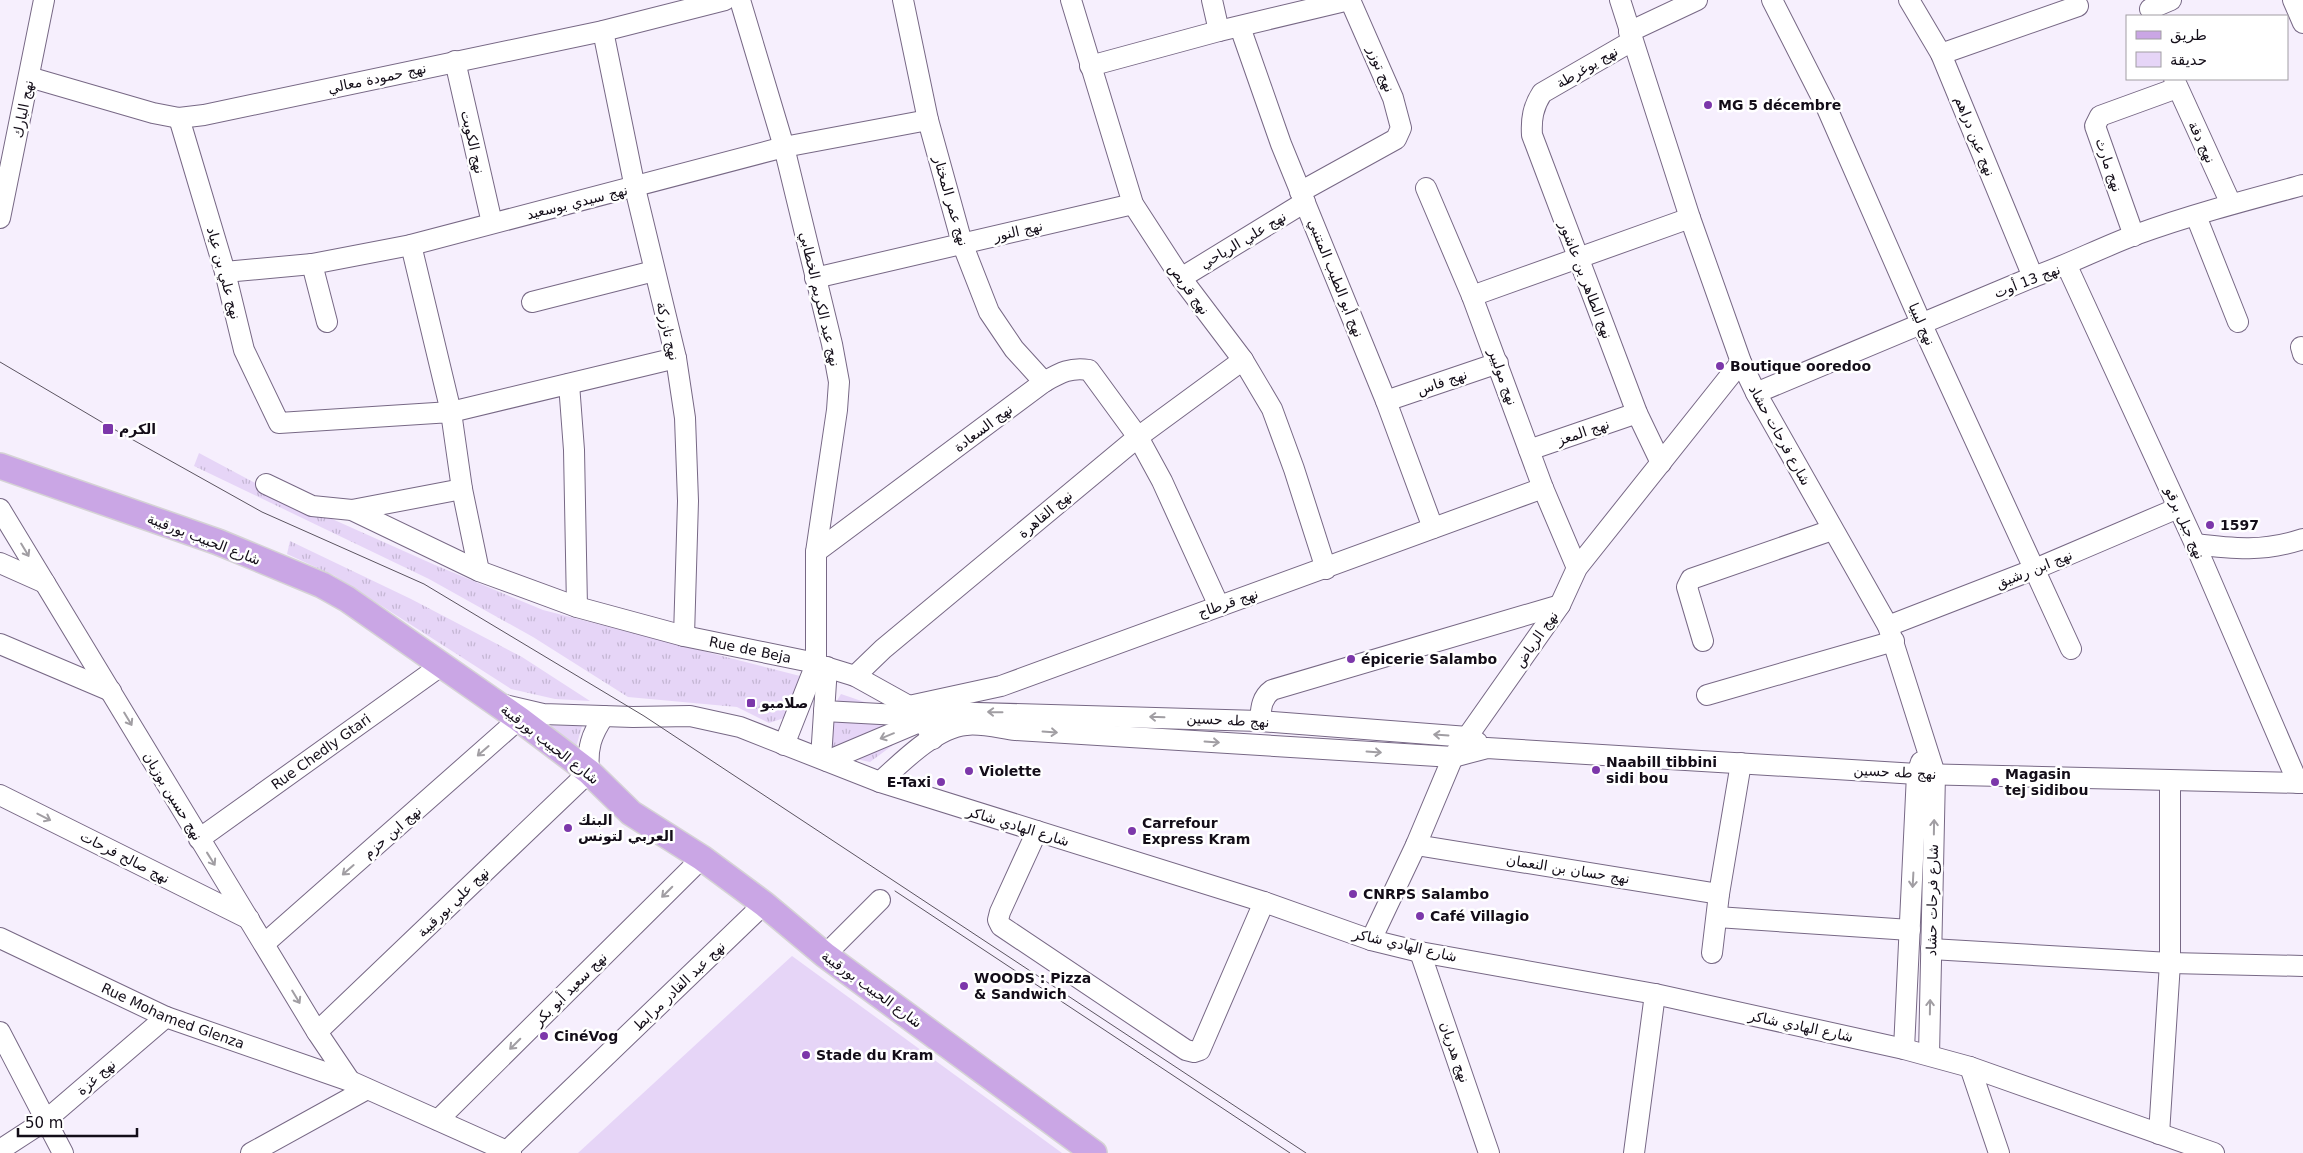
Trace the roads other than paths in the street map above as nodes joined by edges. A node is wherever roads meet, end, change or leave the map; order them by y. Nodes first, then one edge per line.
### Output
1 (44, 0) edge
2 (725, 0) edge
3 (740, 0) edge
4 (902, 0) edge
5 (1070, 0) edge
6 (1212, 0) edge
7 (1350, 0) edge
8 (1620, 0) edge
9 (1697, 0) edge
10 (1772, 0) edge
11 (1909, 0) edge
12 (2170, 0) edge
13 (2293, 0) edge
14 (2078, 6) dead end
15 (2149, 8) edge
16 (2303, 23) edge
17 (1240, 27) junction
18 (602, 31) junction
19 (1219, 31) junction
20 (1630, 36) junction
21 (1942, 54) junction
22 (455, 61) junction
23 (1090, 66) junction
24 (29, 77) junction
25 (2176, 83) edge
26 (1542, 93) joint
27 (179, 118) junction
28 (928, 120) junction
29 (1396, 140) joint
30 (784, 147) junction
31 (2303, 184) edge
32 (635, 188) junction
33 (1426, 188) dead end
34 (1302, 197) junction
35 (1133, 204) junction
36 (2231, 204) junction
37 (2196, 216) junction
38 (0, 218) edge
39 (1690, 218) junction
40 (492, 224) junction
41 (2134, 236) junction
42 (962, 243) junction
43 (411, 245) junction
44 (1578, 258) junction
45 (312, 264) junction
46 (2067, 266) junction
47 (654, 271) junction
48 (225, 272) junction
49 (2033, 277) junction
50 (816, 278) junction
51 (1180, 278) junction
52 (1472, 296) junction
53 (532, 302) dead end
54 (327, 322) dead end
55 (2238, 322) dead end
56 (1922, 325) junction
57 (676, 358) junction
58 (1242, 360) junction
59 (1741, 362) junction
60 (1498, 363) junction
61 (1044, 382) junction
62 (569, 384) junction
63 (1756, 393) junction
64 (1386, 401) junction
65 (451, 412) junction
66 (1636, 413) junction
67 (1138, 437) junction
68 (1529, 450) junction
69 (1661, 463) junction
70 (0, 466) edge
71 (266, 484) dead end
72 (1543, 488) junction
73 (462, 489) junction
74 (2178, 508) junction
75 (0, 509) edge
76 (352, 510) junction
77 (1433, 528) junction
78 (1832, 530) junction
79 (2303, 540) edge
80 (2195, 544) junction
81 (816, 552) junction
82 (0, 563) edge
83 (1577, 568) junction
84 (1326, 569) junction
85 (2035, 569) junction
86 (479, 571) junction
87 (45, 583) junction
88 (1560, 605) junction
89 (1219, 606) junction
90 (577, 607) junction
91 (1891, 634) junction
92 (684, 636) junction
93 (1703, 640) dead end
94 (0, 644) edge
95 (2071, 649) dead end
96 (442, 665) junction
97 (822, 666) junction
98 (855, 676) junction
99 (111, 691) junction
100 (1707, 695) dead end
101 (496, 703) junction
102 (824, 711) junction
103 (917, 714) junction
104 (604, 716) junction
105 (966, 718) junction
106 (520, 719) junction
107 (1260, 721) junction
108 (1468, 737) junction
109 (933, 739) junction
110 (784, 745) junction
111 (1487, 748) junction
112 (1453, 757) junction
113 (824, 759) junction
114 (1741, 763) junction
115 (588, 772) junction
116 (1926, 774) junction
117 (2170, 781) junction
118 (880, 782) junction
119 (2301, 783) edge
120 (0, 795) edge
121 (1037, 831) junction
122 (199, 839) junction
123 (1416, 845) junction
124 (702, 858) junction
125 (1719, 894) junction
126 (880, 900) dead end
127 (1264, 902) junction
128 (764, 904) junction
129 (1717, 917) junction
130 (249, 919) junction
131 (1910, 930) junction
132 (0, 938) edge
133 (1371, 940) junction
134 (264, 944) junction
135 (1931, 950) junction
136 (1420, 952) junction
137 (1712, 953) dead end
138 (826, 955) junction
139 (2170, 963) junction
140 (2303, 966) edge
141 (1655, 994) junction
142 (166, 1017) junction
143 (0, 1032) edge
144 (317, 1032) junction
145 (1904, 1049) junction
146 (1929, 1055) junction
147 (1970, 1067) junction
148 (359, 1085) junction
149 (46, 1120) junction
150 (438, 1120) junction
151 (2159, 1134) junction
152 (0, 1150) edge
153 (263, 1150) edge
154 (496, 1150) edge
155 (62, 1153) edge
156 (1094, 1153) edge
157 (1489, 1153) edge
158 (1634, 1153) edge
159 (1999, 1153) edge
160 (2214, 1153) edge

1 - 24 street, نهج البارك
2 - 18 street, نهج حمودة معالي
3 - 30 street, نهج عبد الكريم الخطابي
4 - 28 street, نهج عمر المختار
5 - 23 street, نهج قربص
6 - 19 street
7 - 17 street
7 - 29 street, نهج توزر
8 - 20 street, شارع فرحات حشاد
9 - 20 street, نهج يوغرطة
10 - 56 street, نهج ليبيا
11 - 21 street, نهج عين دراهم
12 - 15 street
13 - 16 street
14 - 21 street
17 - 19 street
17 - 34 street, نهج أبو الطيب المتنبي
18 - 22 street, نهج حمودة معالي
18 - 32 street, نهج تازركة
19 - 23 street
20 - 26 street, نهج يوغرطة
20 - 39 street, شارع فرحات حشاد
21 - 49 street, نهج عين دراهم
22 - 27 street, نهج حمودة معالي
22 - 40 street, نهج الكويت
23 - 35 street, نهج قربص
24 - 27 street, نهج حمودة معالي
24 - 38 street, نهج البارك
25 - 36 street, نهج دقة
25 - 41 street, نهج مارث
26 - 44 street, نهج الطاهر بن عاشور
27 - 48 street, نهج علي بن عياد
28 - 30 street, نهج سيدي بوسعيد
28 - 42 street, نهج عمر المختار
29 - 34 street, نهج علي الرياحي
30 - 32 street, نهج سيدي بوسعيد
30 - 50 street, نهج عبد الكريم الخطابي
31 - 36 street, نهج 13 أوت
32 - 40 street, نهج سيدي بوسعيد
32 - 47 street, نهج تازركة
33 - 52 street, نهج موليير
34 - 51 street, نهج علي الرياحي
34 - 64 street, نهج أبو الطيب المتنبي
35 - 42 street, نهج النور
35 - 51 street, نهج قربص
36 - 37 street, نهج 13 أوت
37 - 41 street, نهج 13 أوت
37 - 55 street
39 - 44 street
39 - 59 street, شارع فرحات حشاد
40 - 43 street, نهج سيدي بوسعيد
41 - 46 street, نهج 13 أوت
42 - 50 street, نهج النور
42 - 61 street, نهج عمر المختار
43 - 45 street, نهج سيدي بوسعيد
43 - 65 street
44 - 52 street
44 - 66 street, نهج الطاهر بن عاشور
45 - 48 street, نهج سيدي بوسعيد
45 - 54 street
46 - 49 street, نهج 13 أوت
46 - 74 street, نهج جبل برقو
47 - 53 street
47 - 57 street, نهج تازركة
48 - 65 street, نهج علي بن عياد
49 - 56 street, نهج 13 أوت
50 - 81 street, نهج عبد الكريم الخطابي
51 - 58 street, نهج قربص
52 - 60 street, نهج موليير
56 - 63 street, نهج 13 أوت
56 - 85 street, نهج ليبيا
57 - 62 street
57 - 92 street, نهج تازركة
58 - 67 street, نهج القاهرة
58 - 84 street, نهج قربص
59 - 63 street, شارع فرحات حشاد
59 - 69 street, نهج الرياض
60 - 64 street, نهج فاس
60 - 68 street, نهج موليير
61 - 67 street, نهج السعادة
61 - 81 street, نهج السعادة
62 - 65 street
62 - 90 street
63 - 78 street, شارع فرحات حشاد
64 - 77 street, نهج أبو الطيب المتنبي
65 - 73 street
66 - 68 street, نهج المعز
66 - 69 street, نهج الطاهر بن عاشور
67 - 89 street
67 - 98 street, نهج القاهرة
68 - 72 street, نهج موليير
69 - 83 street, نهج الرياض
70 - 96 main road, شارع الحبيب بورقيبة
71 - 76 street
72 - 77 street, نهج قرطاج
72 - 83 street, نهج موليير
73 - 76 street
73 - 86 street
74 - 80 street, نهج جبل برقو
74 - 85 street, نهج ابن رشيق
75 -> 87 street, نهج حسين بوزيان
76 - 86 street, Rue de Beja
77 - 84 street, نهج قرطاج
78 - 91 street, شارع فرحات حشاد
78 - 93 street
79 - 80 street
80 - 119 street, نهج جبل برقو
81 - 97 street, نهج عبد الكريم الخطابي
82 - 87 street
83 - 88 street, نهج الرياض
84 - 89 street, نهج قرطاج
85 - 91 street, نهج ابن رشيق
85 - 95 street, نهج ليبيا
86 - 90 street, Rue de Beja
87 - 99 street, نهج حسين بوزيان
88 - 107 street
88 - 108 street, نهج الرياض
89 - 103 street, نهج قرطاج
90 - 92 street, Rue de Beja
91 - 100 street, نهج ابن رشيق
91 - 116 street, شارع فرحات حشاد
92 - 97 street, Rue de Beja
94 - 99 street
96 - 101 main road, شارع الحبيب بورقيبة
96 - 122 street, Rue Chedly Gtari
97 - 98 street, Rue de Beja
97 - 102 street, نهج عبد الكريم الخطابي
97 - 110 street
98 - 103 street, Rue de Beja
99 -> 122 street, نهج حسين بوزيان
101 - 104 street, شارع الهادي شاكر
101 - 106 main road, شارع الحبيب بورقيبة
102 - 103 street
102 - 113 street, نهج عبد الكريم الخطابي
103 - 105 street
103 - 109 street
103 -> 113 street
104 - 110 street, شارع الهادي شاكر
104 - 115 street
107 -> 105 street, نهج طه حسين
105 - 109 street
105 -> 112 street, نهج طه حسين
106 - 115 main road, شارع الحبيب بورقيبة
106 -> 134 street, نهج ابن حزم
108 -> 107 street, نهج طه حسين
108 - 111 street, نهج طه حسين
108 - 112 street, نهج الرياض
109 - 118 street
110 - 113 street, شارع الهادي شاكر
111 - 112 street, نهج طه حسين
111 - 114 street, نهج طه حسين
112 - 123 street, نهج الرياض
113 - 118 street, شارع الهادي شاكر
114 - 116 street, نهج طه حسين
114 - 125 street
115 - 124 main road, شارع الحبيب بورقيبة
115 - 144 street, نهج علي بورقيبة
116 - 117 street, نهج طه حسين
116 -> 131 street, شارع فرحات حشاد
135 -> 116 street, شارع فرحات حشاد
117 - 119 street, نهج طه حسين
117 - 139 street
118 - 121 street, شارع الهادي شاكر
120 -> 130 street, نهج صالح فرحات
121 - 127 street, شارع الهادي شاكر
121 - 127 street
122 -> 130 street, نهج حسين بوزيان
123 - 125 street, نهج حسان بن النعمان
123 - 133 street, نهج الرياض
124 - 128 main road, شارع الحبيب بورقيبة
124 -> 150 street, نهج سعيد أبو بكر
125 - 129 street
126 - 138 street
127 - 133 street, شارع الهادي شاكر
128 - 138 main road, شارع الحبيب بورقيبة
128 - 154 street, نهج عبد القادر مرابط
129 - 131 street
129 - 137 street
130 - 134 street, نهج حسين بوزيان
131 - 145 street, شارع فرحات حشاد
132 - 142 street, Rue Mohamed Glenza
133 - 136 street, شارع الهادي شاكر
134 -> 144 street, نهج حسين بوزيان
135 - 139 street
146 -> 135 street, شارع فرحات حشاد
136 - 141 street, شارع الهادي شاكر
136 - 157 street, نهج هدريان
138 - 156 main road, شارع الحبيب بورقيبة
139 - 140 street
139 - 151 street
141 - 145 street, شارع الهادي شاكر
141 - 158 street
142 - 148 street, Rue Mohamed Glenza
142 - 149 street, نهج غزة
143 - 149 street
144 - 148 street, نهج حسين بوزيان
145 - 146 street, شارع الهادي شاكر
146 - 147 street, شارع الهادي شاكر
147 - 151 street, شارع الهادي شاكر
147 - 159 street
148 - 150 street, Rue Mohamed Glenza
148 - 153 street
149 - 152 street, نهج غزة
149 - 155 street
150 - 154 street, Rue Mohamed Glenza
151 - 160 street, شارع الهادي شاكر

